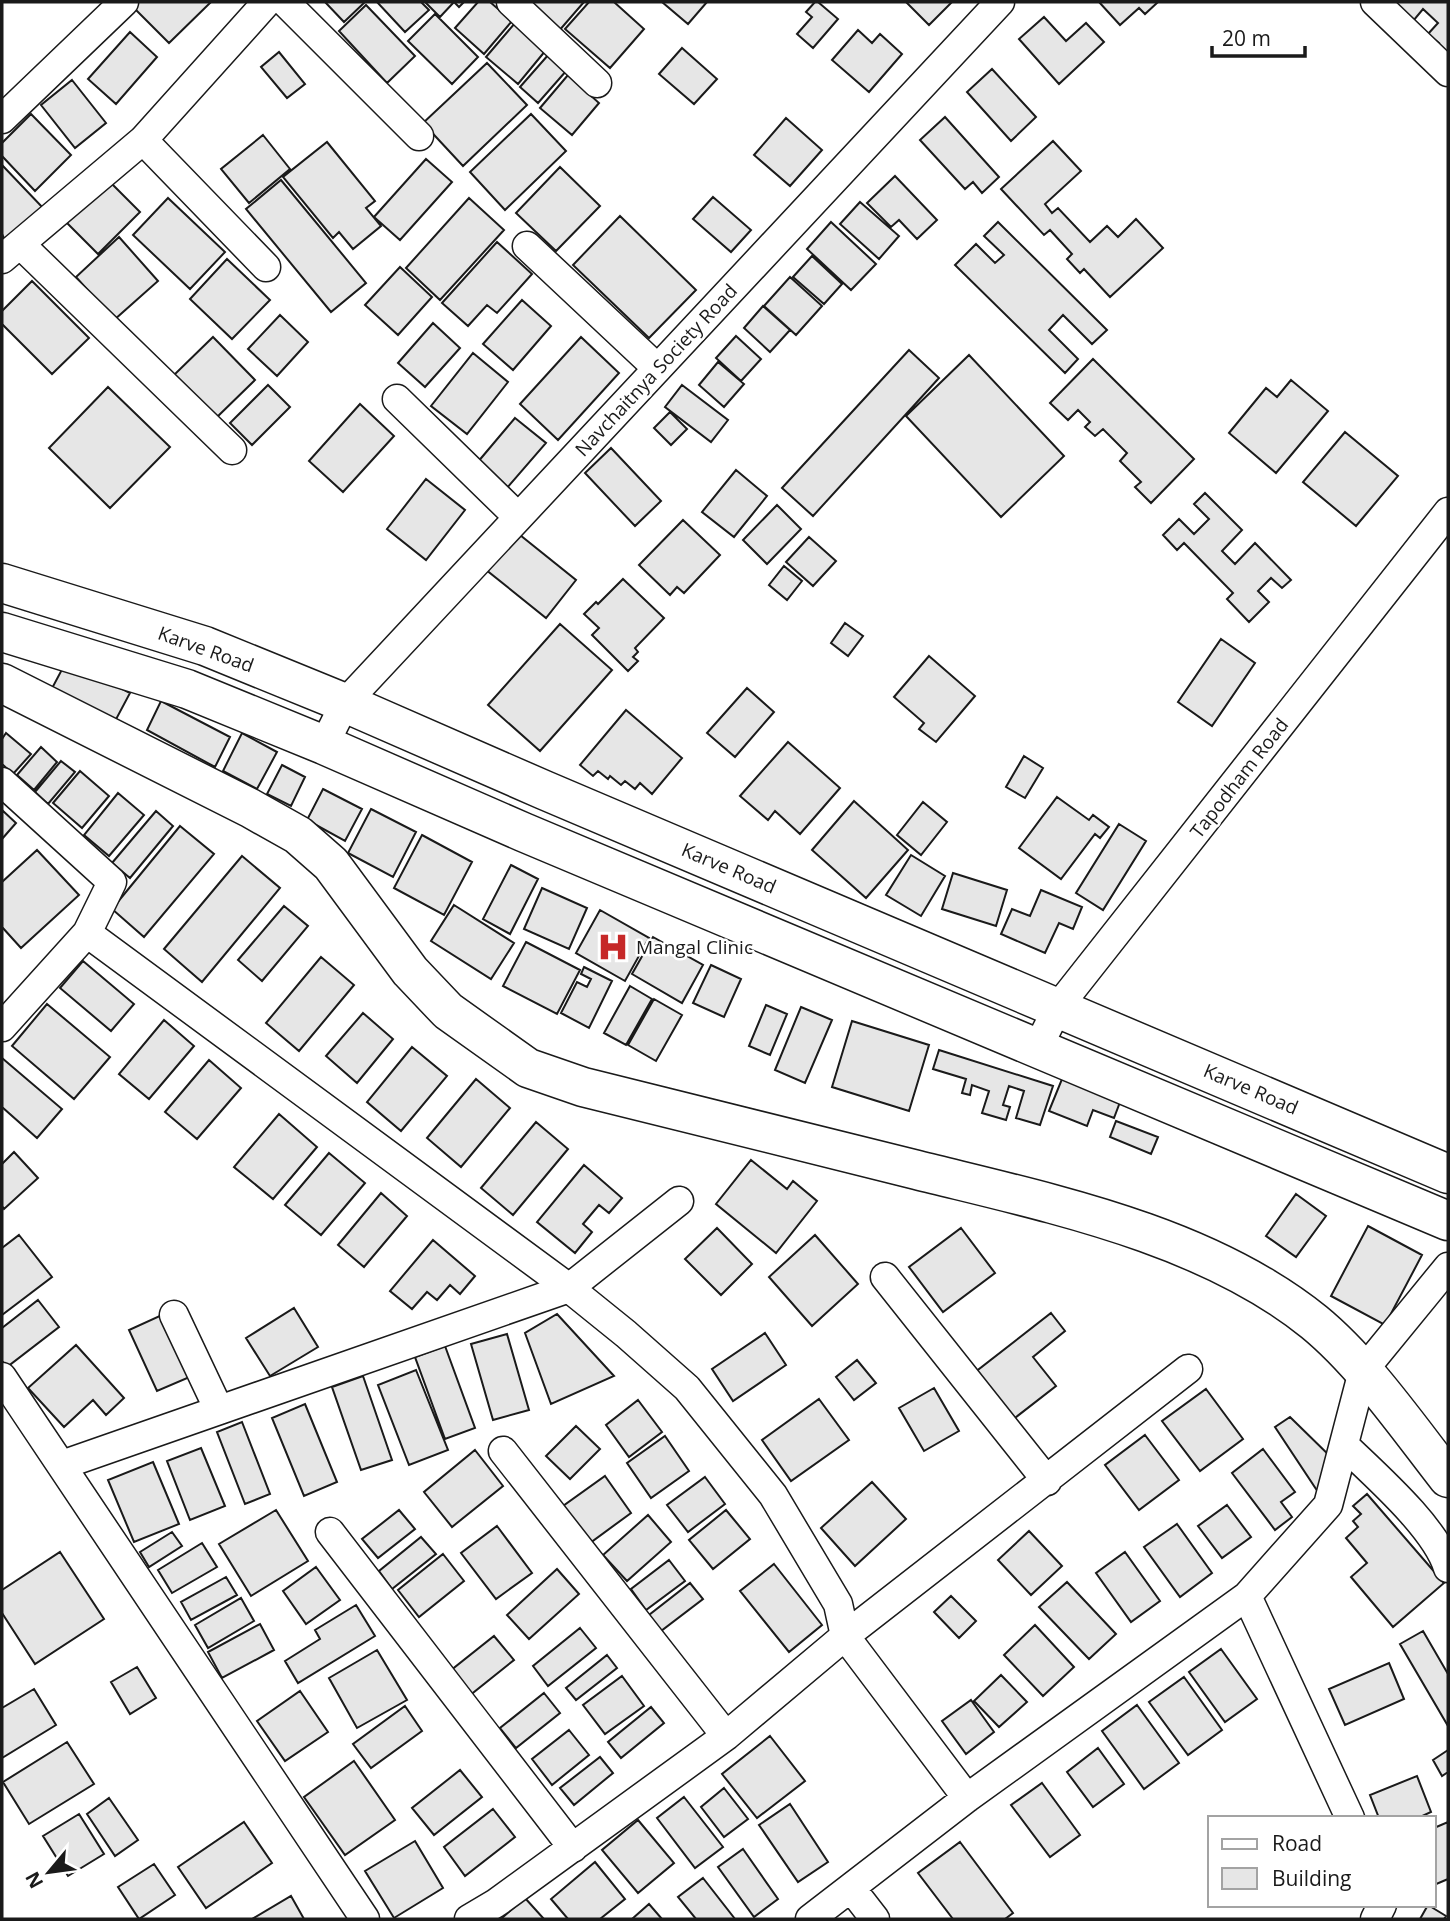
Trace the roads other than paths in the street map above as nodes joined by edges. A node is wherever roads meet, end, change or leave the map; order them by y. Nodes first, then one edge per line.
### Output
1 (124, 2) edge
2 (267, 2) edge
3 (285, 2) edge
4 (511, 2) edge
5 (1000, 2) edge
6 (1375, 2) edge
7 (1448, 72) edge
8 (597, 83) dead end
9 (2, 118) edge
10 (419, 136) dead end
11 (143, 140) junction
12 (527, 246) dead end
13 (11, 251) edge
14 (266, 267) dead end
15 (657, 368) junction
16 (397, 399) dead end
17 (232, 450) dead end
18 (1448, 512) edge
19 (518, 517) junction
20 (2, 583) edge
21 (2, 632) edge
22 (2, 683) edge
23 (345, 703) junction
24 (324, 745) junction
25 (2, 782) edge
26 (87, 933) junction
27 (1058, 1007) junction
28 (2, 1027) edge
29 (1037, 1049) junction
30 (1448, 1174) edge
31 (679, 1201) dead end
32 (1448, 1221) edge
33 (1448, 1267) edge
34 (885, 1277) dead end
35 (569, 1288) junction
36 (174, 1315) dead end
37 (1188, 1370) dead end
38 (1363, 1371) junction
39 (2, 1377) edge
40 (219, 1410) junction
41 (1344, 1445) junction
42 (503, 1451) dead end
43 (62, 1465) junction
44 (1448, 1478) edge
45 (1047, 1481) junction
46 (330, 1532) dead end
47 (1448, 1568) edge
48 (1247, 1596) junction
49 (845, 1636) junction
50 (726, 1736) junction
51 (967, 1798) junction
52 (1349, 1816) edge
53 (573, 1847) junction
54 (851, 1888) junction
55 (365, 1919) edge
56 (470, 1919) edge
57 (810, 1919) edge
58 (875, 1919) edge

1 - 9 street
2 - 11 street
3 - 10 street
4 - 8 street
5 - 15 street, Navchaitnya Society Road
6 - 7 street
11 - 13 street
11 - 14 street
12 - 15 street
13 - 17 street
15 - 19 street, Navchaitnya Society Road
16 - 19 street
18 - 27 street, Tapodham Road
19 - 23 street, Navchaitnya Society Road
20 - 23 main road, Karve Road
21 - 24 main road
22 - 38 main road
23 - 24 street, Navchaitnya Society Road
23 - 27 main road, Karve Road
24 - 29 main road
25 - 26 street
26 - 28 street
26 - 35 street
27 - 29 street, Tapodham Road
27 - 30 main road, Karve Road
29 - 32 main road
31 - 35 street
33 - 38 street
34 - 45 street
35 - 40 street
35 - 49 street
36 - 40 street
37 - 45 street
38 - 41 street
38 - 44 main road
39 - 43 street
40 - 43 street
41 - 47 street
41 - 48 street
42 - 50 street
43 - 55 street
45 - 49 street
46 - 53 street
48 - 51 street
48 - 52 street
49 - 50 street
49 - 51 street
50 - 53 street
51 - 54 street
53 - 56 street
54 - 57 street
54 - 58 street

